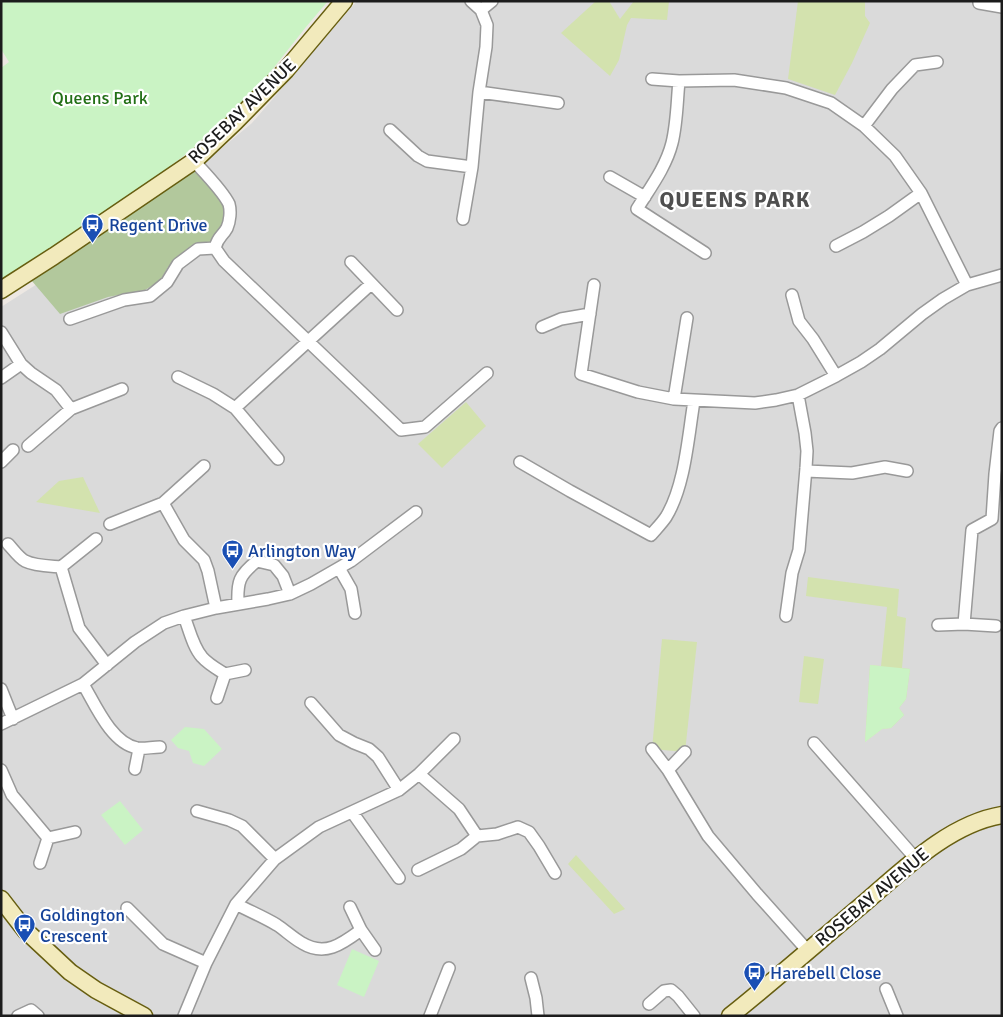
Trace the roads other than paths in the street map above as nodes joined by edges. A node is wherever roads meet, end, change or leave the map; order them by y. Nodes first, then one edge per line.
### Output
1 (344, 1) edge
2 (471, 1) edge
3 (492, 1) edge
4 (979, 1) edge
5 (1002, 7) edge
6 (480, 10) junction
7 (937, 62) dead end
8 (652, 79) dead end
9 (679, 81) junction
10 (479, 92) junction
11 (558, 103) dead end
12 (864, 126) junction
13 (390, 130) dead end
14 (194, 160) junction
15 (472, 167) junction
16 (610, 177) dead end
17 (921, 193) junction
18 (645, 197) junction
19 (463, 219) dead end
20 (836, 246) dead end
21 (215, 248) junction
22 (705, 253) dead end
23 (351, 262) dead end
24 (1002, 275) edge
25 (371, 284) junction
26 (594, 285) dead end
27 (967, 285) junction
28 (1, 290) edge
29 (792, 295) dead end
30 (397, 310) dead end
31 (590, 314) junction
32 (687, 318) dead end
33 (70, 319) dead end
34 (542, 327) dead end
35 (1, 332) edge
36 (307, 341) junction
37 (21, 364) junction
38 (487, 373) dead end
39 (836, 376) junction
40 (178, 377) dead end
41 (1, 378) edge
42 (122, 389) dead end
43 (798, 395) junction
44 (674, 399) junction
45 (694, 401) junction
46 (234, 408) junction
47 (71, 409) junction
48 (1002, 428) edge
49 (28, 446) dead end
50 (13, 450) dead end
51 (278, 459) dead end
52 (1, 462) edge
53 (520, 462) dead end
54 (204, 466) dead end
55 (907, 470) dead end
56 (806, 471) junction
57 (163, 502) junction
58 (416, 512) dead end
59 (110, 524) dead end
60 (96, 539) dead end
61 (8, 544) dead end
62 (60, 567) junction
63 (339, 568) junction
64 (290, 594) junction
65 (238, 604) junction
66 (216, 608) junction
67 (355, 613) dead end
68 (184, 616) junction
69 (786, 616) dead end
70 (964, 624) junction
71 (938, 625) dead end
72 (996, 626) dead end
73 (107, 665) junction
74 (245, 670) dead end
75 (225, 674) junction
76 (83, 684) junction
77 (1, 689) edge
78 (217, 698) dead end
79 (311, 703) dead end
80 (13, 719) junction
81 (1, 724) edge
82 (454, 739) dead end
83 (814, 743) dead end
84 (160, 747) dead end
85 (139, 748) junction
86 (652, 749) dead end
87 (685, 752) dead end
88 (135, 769) dead end
89 (1, 770) edge
90 (668, 770) junction
91 (419, 774) junction
92 (399, 790) junction
93 (197, 811) dead end
94 (352, 812) junction
95 (1002, 815) edge
96 (75, 832) dead end
97 (477, 836) junction
98 (48, 838) junction
99 (275, 859) junction
100 (916, 859) junction
101 (40, 863) dead end
102 (418, 870) dead end
103 (555, 873) dead end
104 (399, 878) dead end
105 (1, 899) edge
106 (236, 904) junction
107 (350, 907) dead end
108 (127, 908) dead end
109 (361, 930) junction
110 (375, 950) dead end
111 (808, 950) junction
112 (206, 963) junction
113 (448, 968) dead end
114 (531, 978) dead end
115 (886, 989) dead end
116 (649, 1004) dead end
117 (18, 1016) edge
118 (38, 1016) edge
119 (144, 1016) edge
120 (184, 1016) edge
121 (430, 1016) edge
122 (538, 1016) edge
123 (694, 1016) edge
124 (730, 1016) edge
125 (897, 1016) edge

1 - 14 street, ROSEBAY AVENUE
2 - 6 street
3 - 6 street
4 - 5 street
6 - 10 street
7 - 12 street
8 - 9 street
9 - 12 street
9 - 18 street
10 - 11 street
10 - 15 street
12 - 17 street
13 - 15 street
14 - 21 street
14 - 28 street, ROSEBAY AVENUE
15 - 19 street
16 - 18 street
17 - 20 street
17 - 27 street
18 - 22 street
21 - 33 street
21 - 36 street
23 - 25 street
24 - 27 street
25 - 30 street
25 - 36 street
26 - 31 street
27 - 39 street
29 - 39 street
31 - 34 street
31 - 44 street
32 - 44 street
35 - 37 street
36 - 38 street
36 - 46 street
37 - 41 street
37 - 47 street
39 - 43 street
40 - 46 street
42 - 47 street
43 - 45 street
43 - 56 street
44 - 45 street
45 - 53 street
46 - 51 street
47 - 49 street
48 - 70 street
50 - 52 street
54 - 57 street
55 - 56 street
56 - 69 street
57 - 59 street
57 - 66 street
58 - 63 street
60 - 62 street
61 - 62 street
62 - 73 street
63 - 64 street
63 - 67 street
64 - 65 street
64 - 65 street
65 - 66 street
66 - 68 street
68 - 73 street
68 - 75 street
70 - 71 street
70 - 72 street
73 - 76 street
74 - 75 street
75 - 78 street
76 - 80 street
76 - 85 street
77 - 80 street
79 - 92 street
80 - 81 street
82 - 91 street
83 - 100 street
84 - 85 street
85 - 88 street
86 - 90 street
87 - 90 street
89 - 98 street
90 - 111 street
91 - 92 street
91 - 97 street
92 - 94 street
93 - 99 street
94 - 99 street
94 - 104 street
95 - 100 street, ROSEBAY AVENUE
96 - 98 street
97 - 102 street
97 - 103 street
98 - 101 street
99 - 106 street
100 - 111 street, ROSEBAY AVENUE
105 - 119 street
106 - 109 street
106 - 112 street
107 - 109 street
108 - 112 street
109 - 110 street
111 - 124 street, ROSEBAY AVENUE
112 - 120 street
113 - 121 street
114 - 122 street
115 - 125 street
116 - 123 street
117 - 118 street

